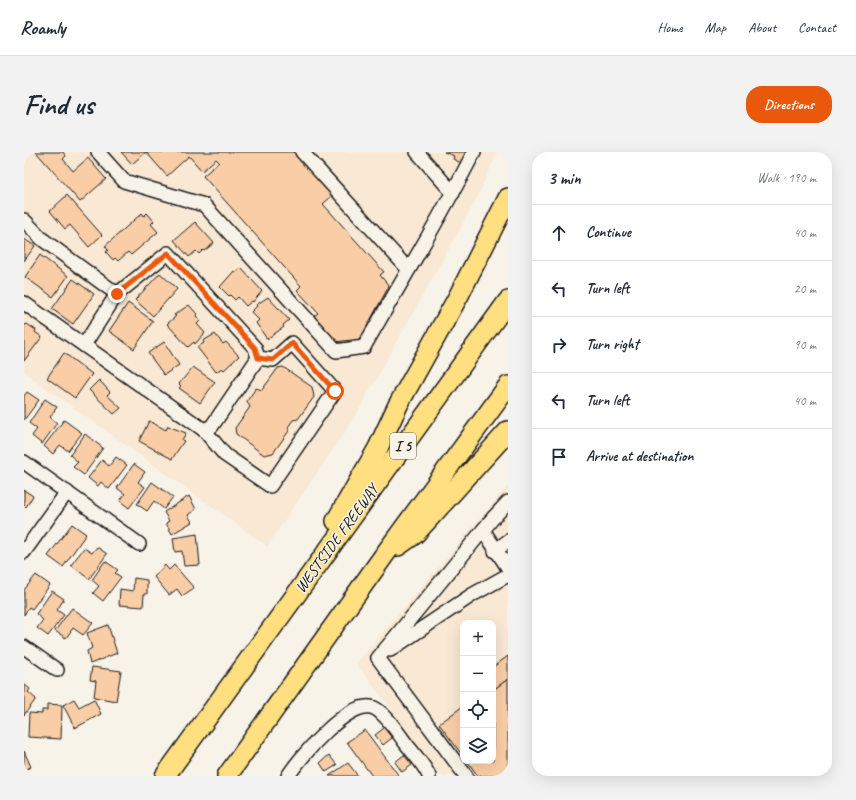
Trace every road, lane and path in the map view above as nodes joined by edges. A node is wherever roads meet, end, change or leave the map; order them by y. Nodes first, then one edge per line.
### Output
1 (98, 152) edge
2 (302, 152) edge
3 (417, 152) edge
4 (474, 152) edge
5 (453, 193) junction
6 (508, 198) edge
7 (24, 220) edge
8 (408, 270) junction
9 (117, 294) junction
10 (508, 301) edge
11 (24, 303) edge
12 (84, 345) junction
13 (258, 358) junction
14 (508, 386) edge
15 (204, 430) junction
16 (508, 431) edge
17 (24, 462) edge
18 (66, 492) junction
19 (508, 502) edge
20 (483, 530) junction
21 (508, 541) edge
22 (139, 544) dead end
23 (495, 551) junction
24 (24, 552) edge
25 (385, 554) junction
26 (508, 568) edge
27 (508, 575) edge
28 (298, 591) junction
29 (24, 647) edge
30 (378, 658) junction
31 (57, 670) dead end
32 (166, 776) edge
33 (227, 776) edge
34 (288, 776) edge
35 (429, 776) edge
36 (466, 776) edge

1 - 8 street
2 - 8 street
3 - 5 street
4 - 5 street
5 - 8 street
6 - 28 highway
7 - 9 street
9 - 12 street
9 - 13 street
10 - 28 highway, WESTSIDE FREEWAY / I 5
11 - 12 street
12 - 15 street
13 - 15 street
13 - 15 street
14 - 25 highway
16 - 25 highway
17 - 18 street
18 - 22 street
18 - 24 street
19 - 20 street
20 - 23 street
20 - 30 street
21 - 23 street
23 - 26 street
25 - 33 highway
27 - 30 street
28 - 32 highway, WESTSIDE FREEWAY / I 5
29 - 31 street
30 - 36 street
34 - 35 street

